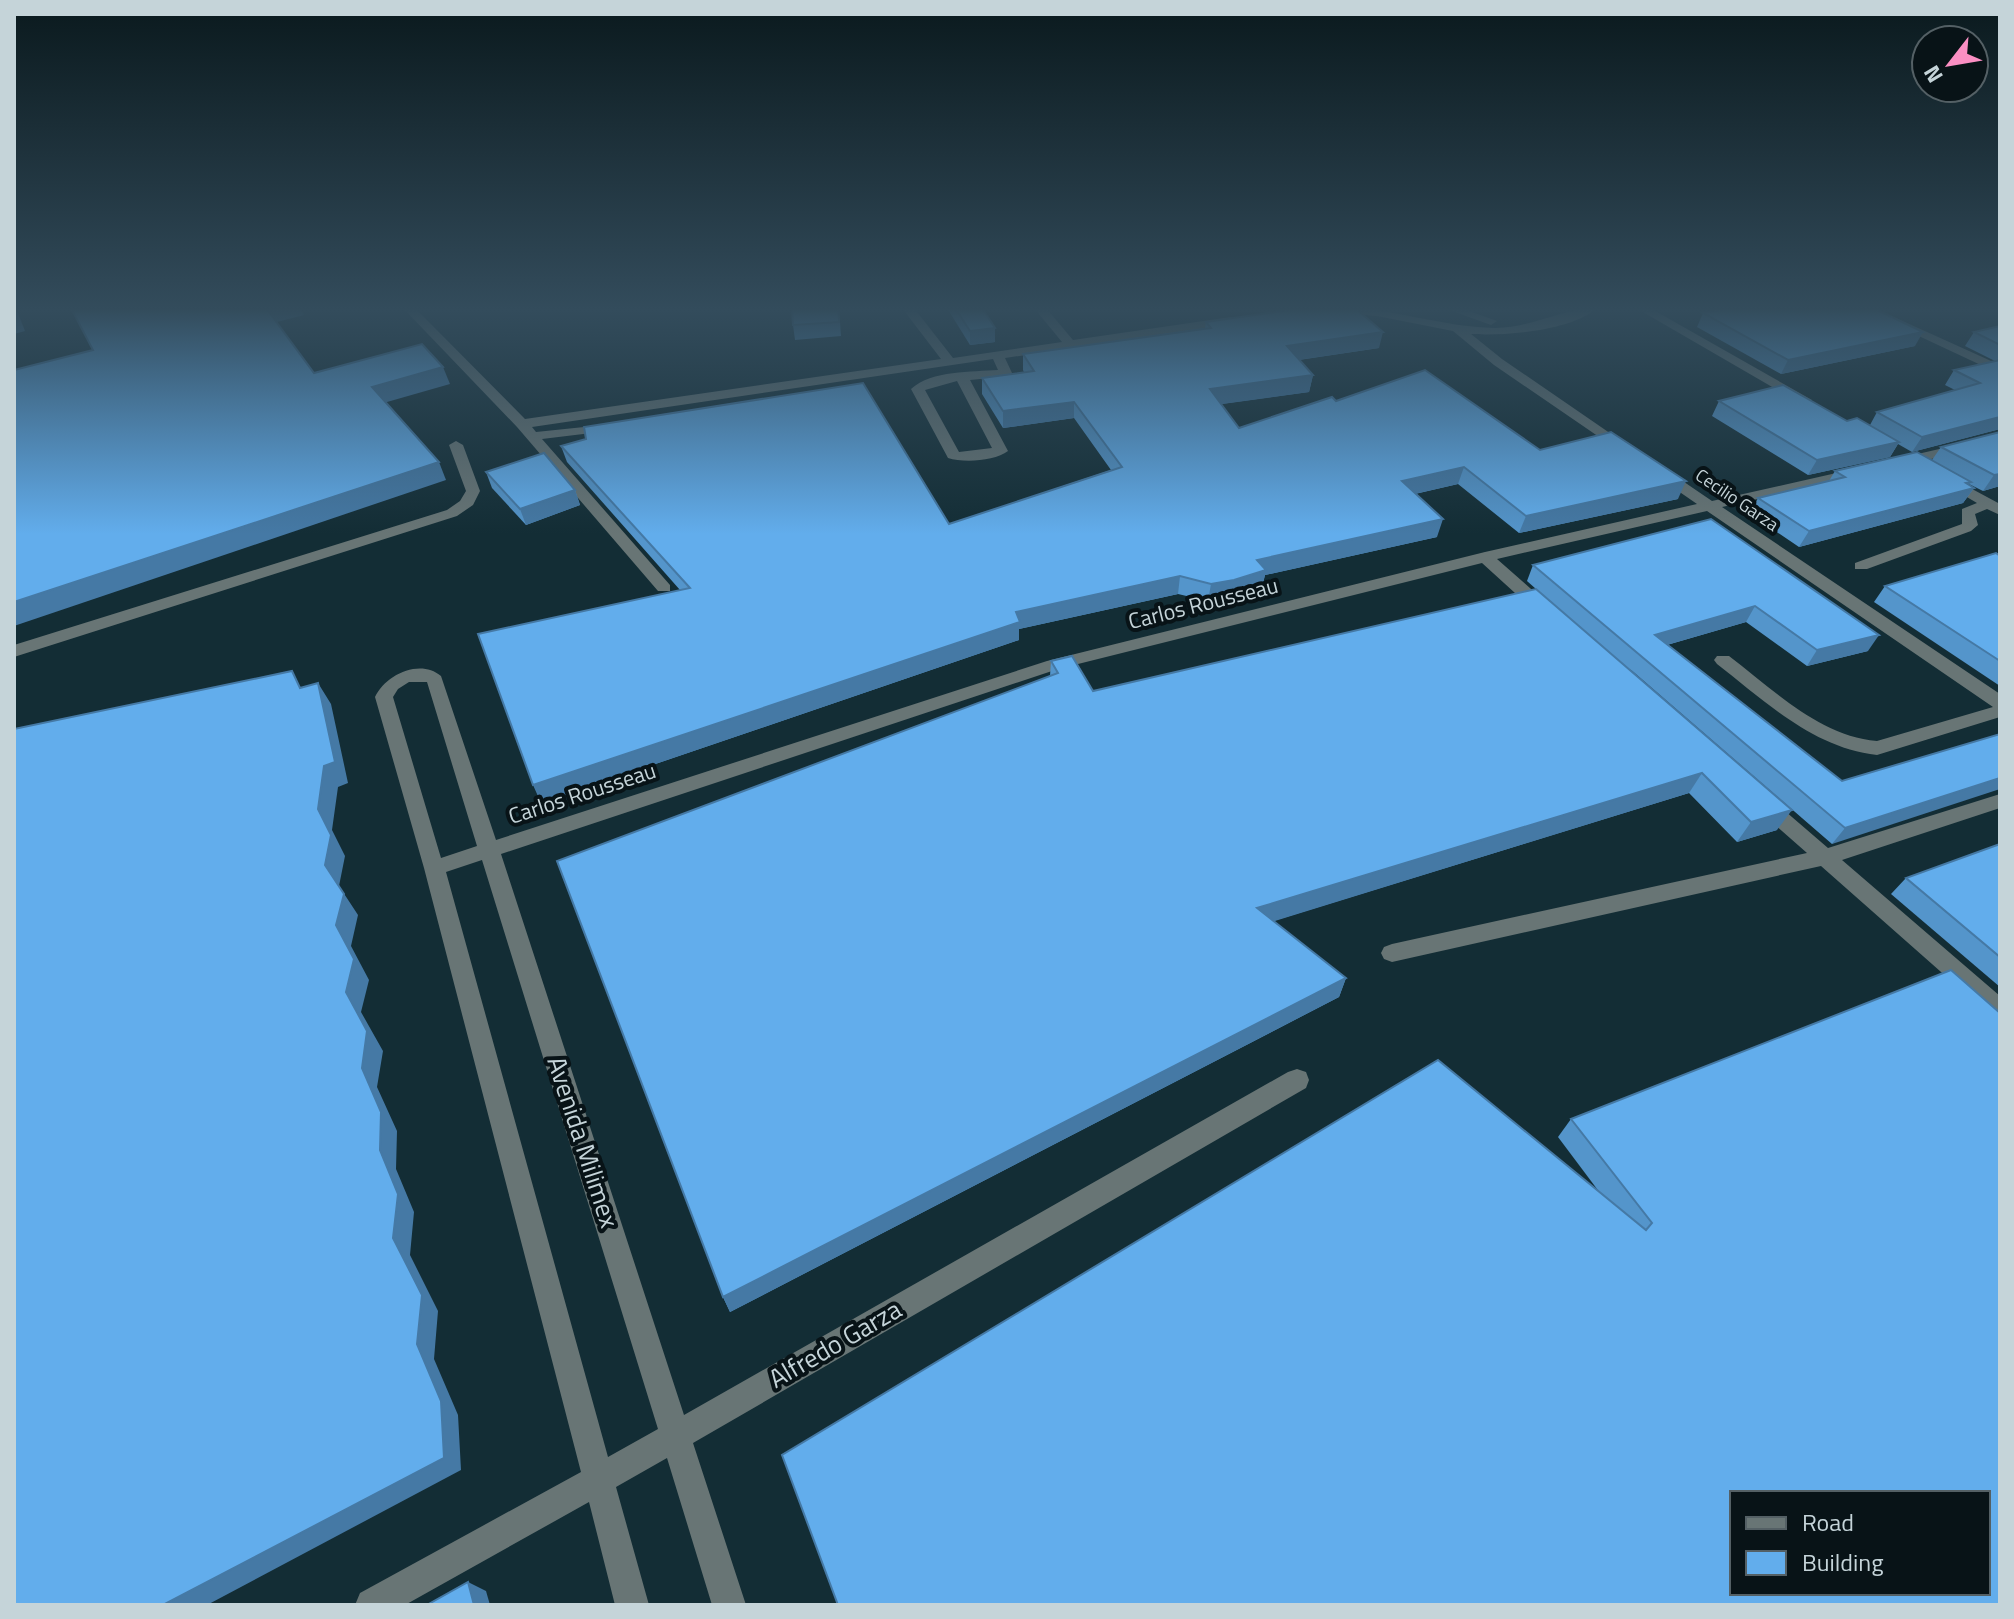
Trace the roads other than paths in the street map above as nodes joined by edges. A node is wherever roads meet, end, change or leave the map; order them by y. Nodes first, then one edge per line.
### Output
1 (483, 384) edge
2 (811, 384) edge
3 (925, 384) edge
4 (965, 384) edge
5 (1529, 384) edge
6 (1776, 384) edge
7 (851, 391) edge
8 (1817, 407) edge
9 (527, 430) junction
10 (2000, 439) edge
11 (456, 445) dead end
12 (1918, 464) junction
13 (1710, 506) junction
14 (1994, 506) edge
15 (1485, 557) junction
16 (1861, 566) dead end
17 (664, 588) dead end
18 (1555, 619) edge
19 (14, 651) edge
20 (1723, 660) dead end
21 (2000, 703) edge
22 (2000, 711) edge
23 (1754, 795) edge
24 (2000, 801) edge
25 (489, 849) junction
26 (1826, 857) junction
27 (434, 868) junction
28 (1392, 953) dead end
29 (2000, 1010) edge
30 (1297, 1080) dead end
31 (676, 1436) junction
32 (599, 1477) junction
33 (372, 1605) edge
34 (632, 1605) edge
35 (729, 1605) edge

1 - 9 street
2 - 9 street
3 - 4 street
5 - 13 street, Cecilio Garza
6 - 8 street
7 - 9 street
9 - 17 street
10 - 12 street, Carlos Rousseau
11 - 19 street
12 - 13 street, Carlos Rousseau
12 - 14 street
13 - 15 street, Carlos Rousseau
13 - 21 street, Cecilio Garza
14 - 16 street
15 - 18 street
15 - 25 street, Carlos Rousseau
20 - 22 street
23 - 26 street
24 - 26 street
25 - 27 street, Carlos Rousseau
25 - 27 street, Avenida Milimex
25 - 31 street, Avenida Milimex
26 - 28 street
26 - 29 street
27 - 32 street
30 - 31 street, Alfredo Garza
31 - 32 street, Alfredo Garza
31 - 35 street, Avenida Milimex
32 - 33 street, Alfredo Garza
32 - 34 street

